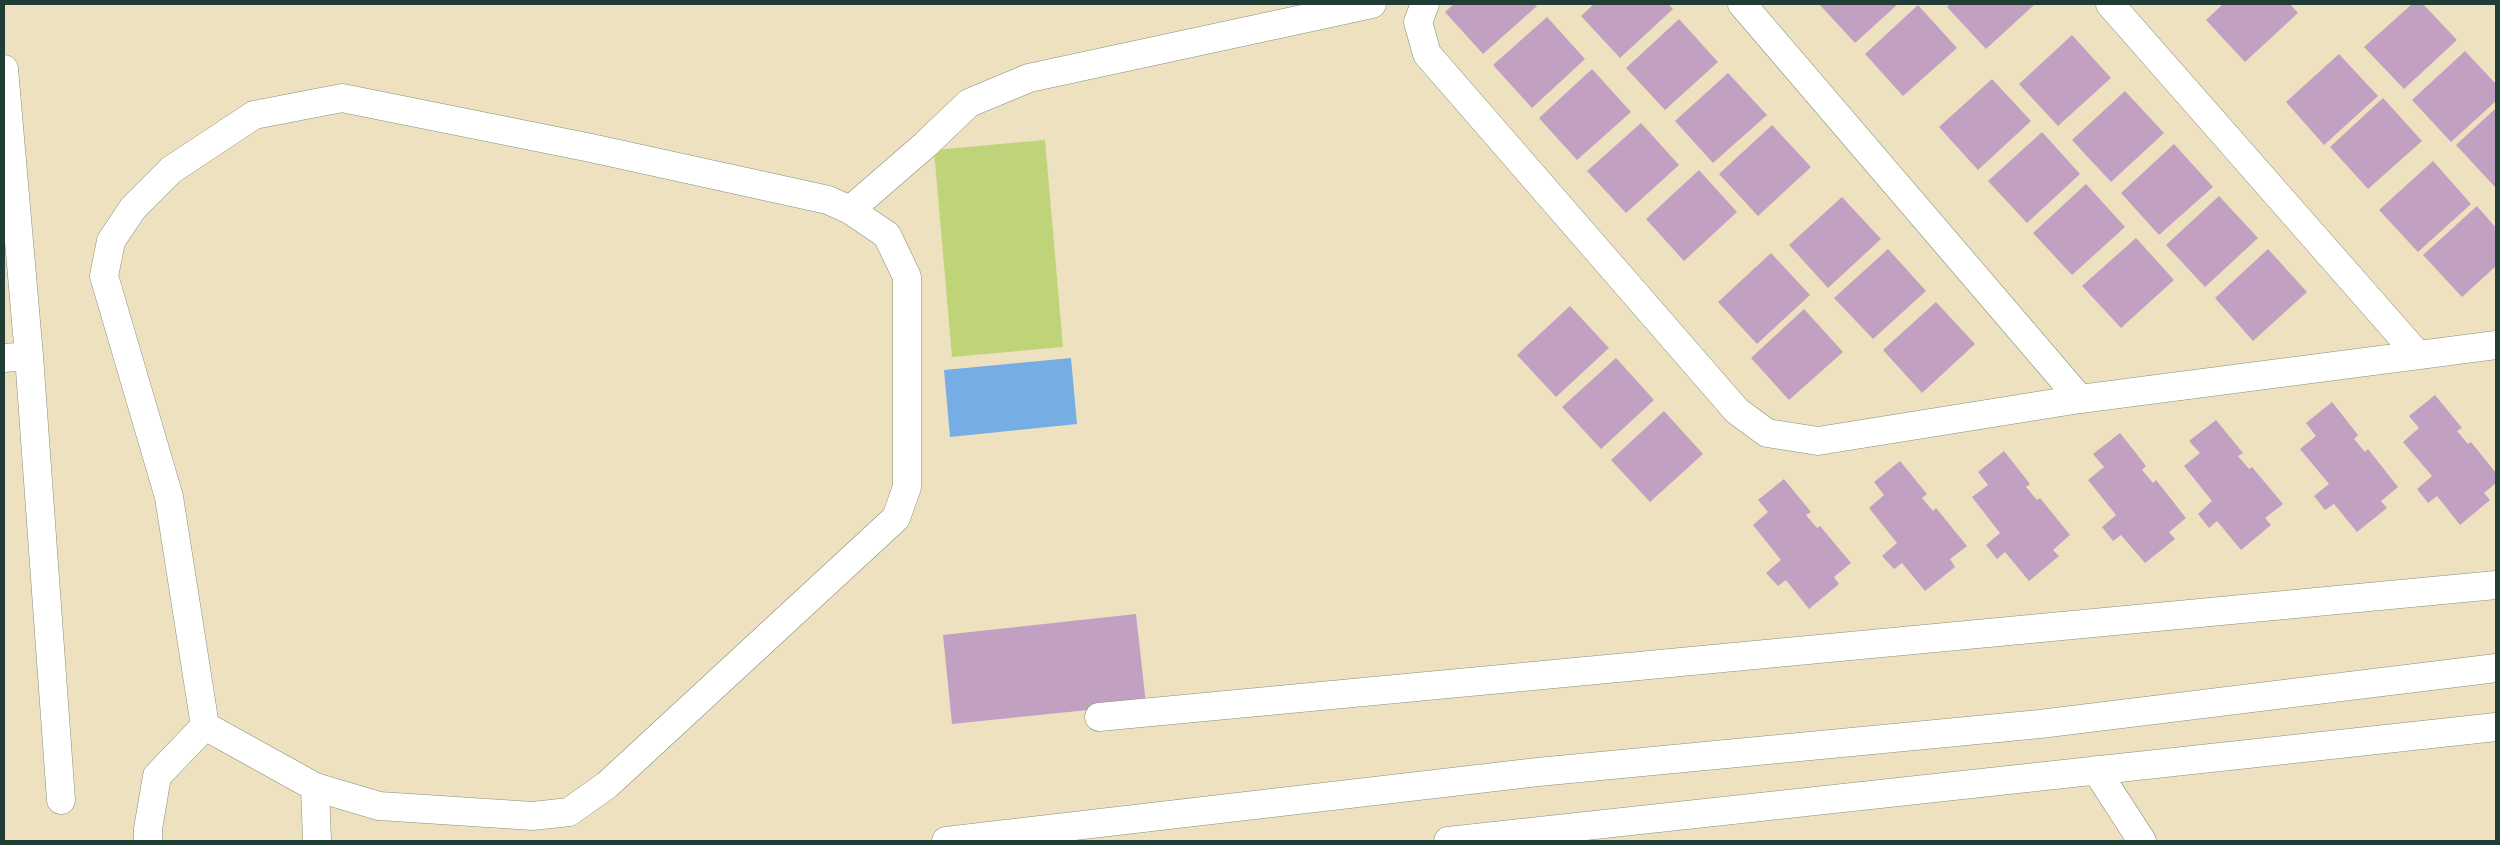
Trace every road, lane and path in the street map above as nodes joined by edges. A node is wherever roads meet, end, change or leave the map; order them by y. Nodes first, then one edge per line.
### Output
1 (1369, 4) edge
2 (1425, 4) edge
3 (1742, 4) edge
4 (2110, 4) edge
5 (4, 69) edge
6 (850, 210) junction
7 (2496, 345) edge
8 (2418, 355) junction
9 (16, 357) edge
10 (2080, 400) junction
11 (2496, 586) edge
12 (2496, 668) edge
13 (1099, 716) dead end
14 (205, 726) junction
15 (2496, 727) edge
16 (2096, 770) junction
17 (315, 787) junction
18 (61, 800) dead end
19 (148, 841) edge
20 (318, 841) edge
21 (946, 841) edge
22 (1448, 841) edge
23 (2142, 841) edge

1 - 6 street
2 - 10 street
3 - 10 street
4 - 8 street
5 - 9 street
6 - 14 street
6 - 17 street
7 - 8 street
8 - 10 street
9 - 18 street
11 - 13 street
12 - 21 street
14 - 17 street
14 - 19 street
15 - 16 street
16 - 22 street
16 - 23 street
17 - 20 street

